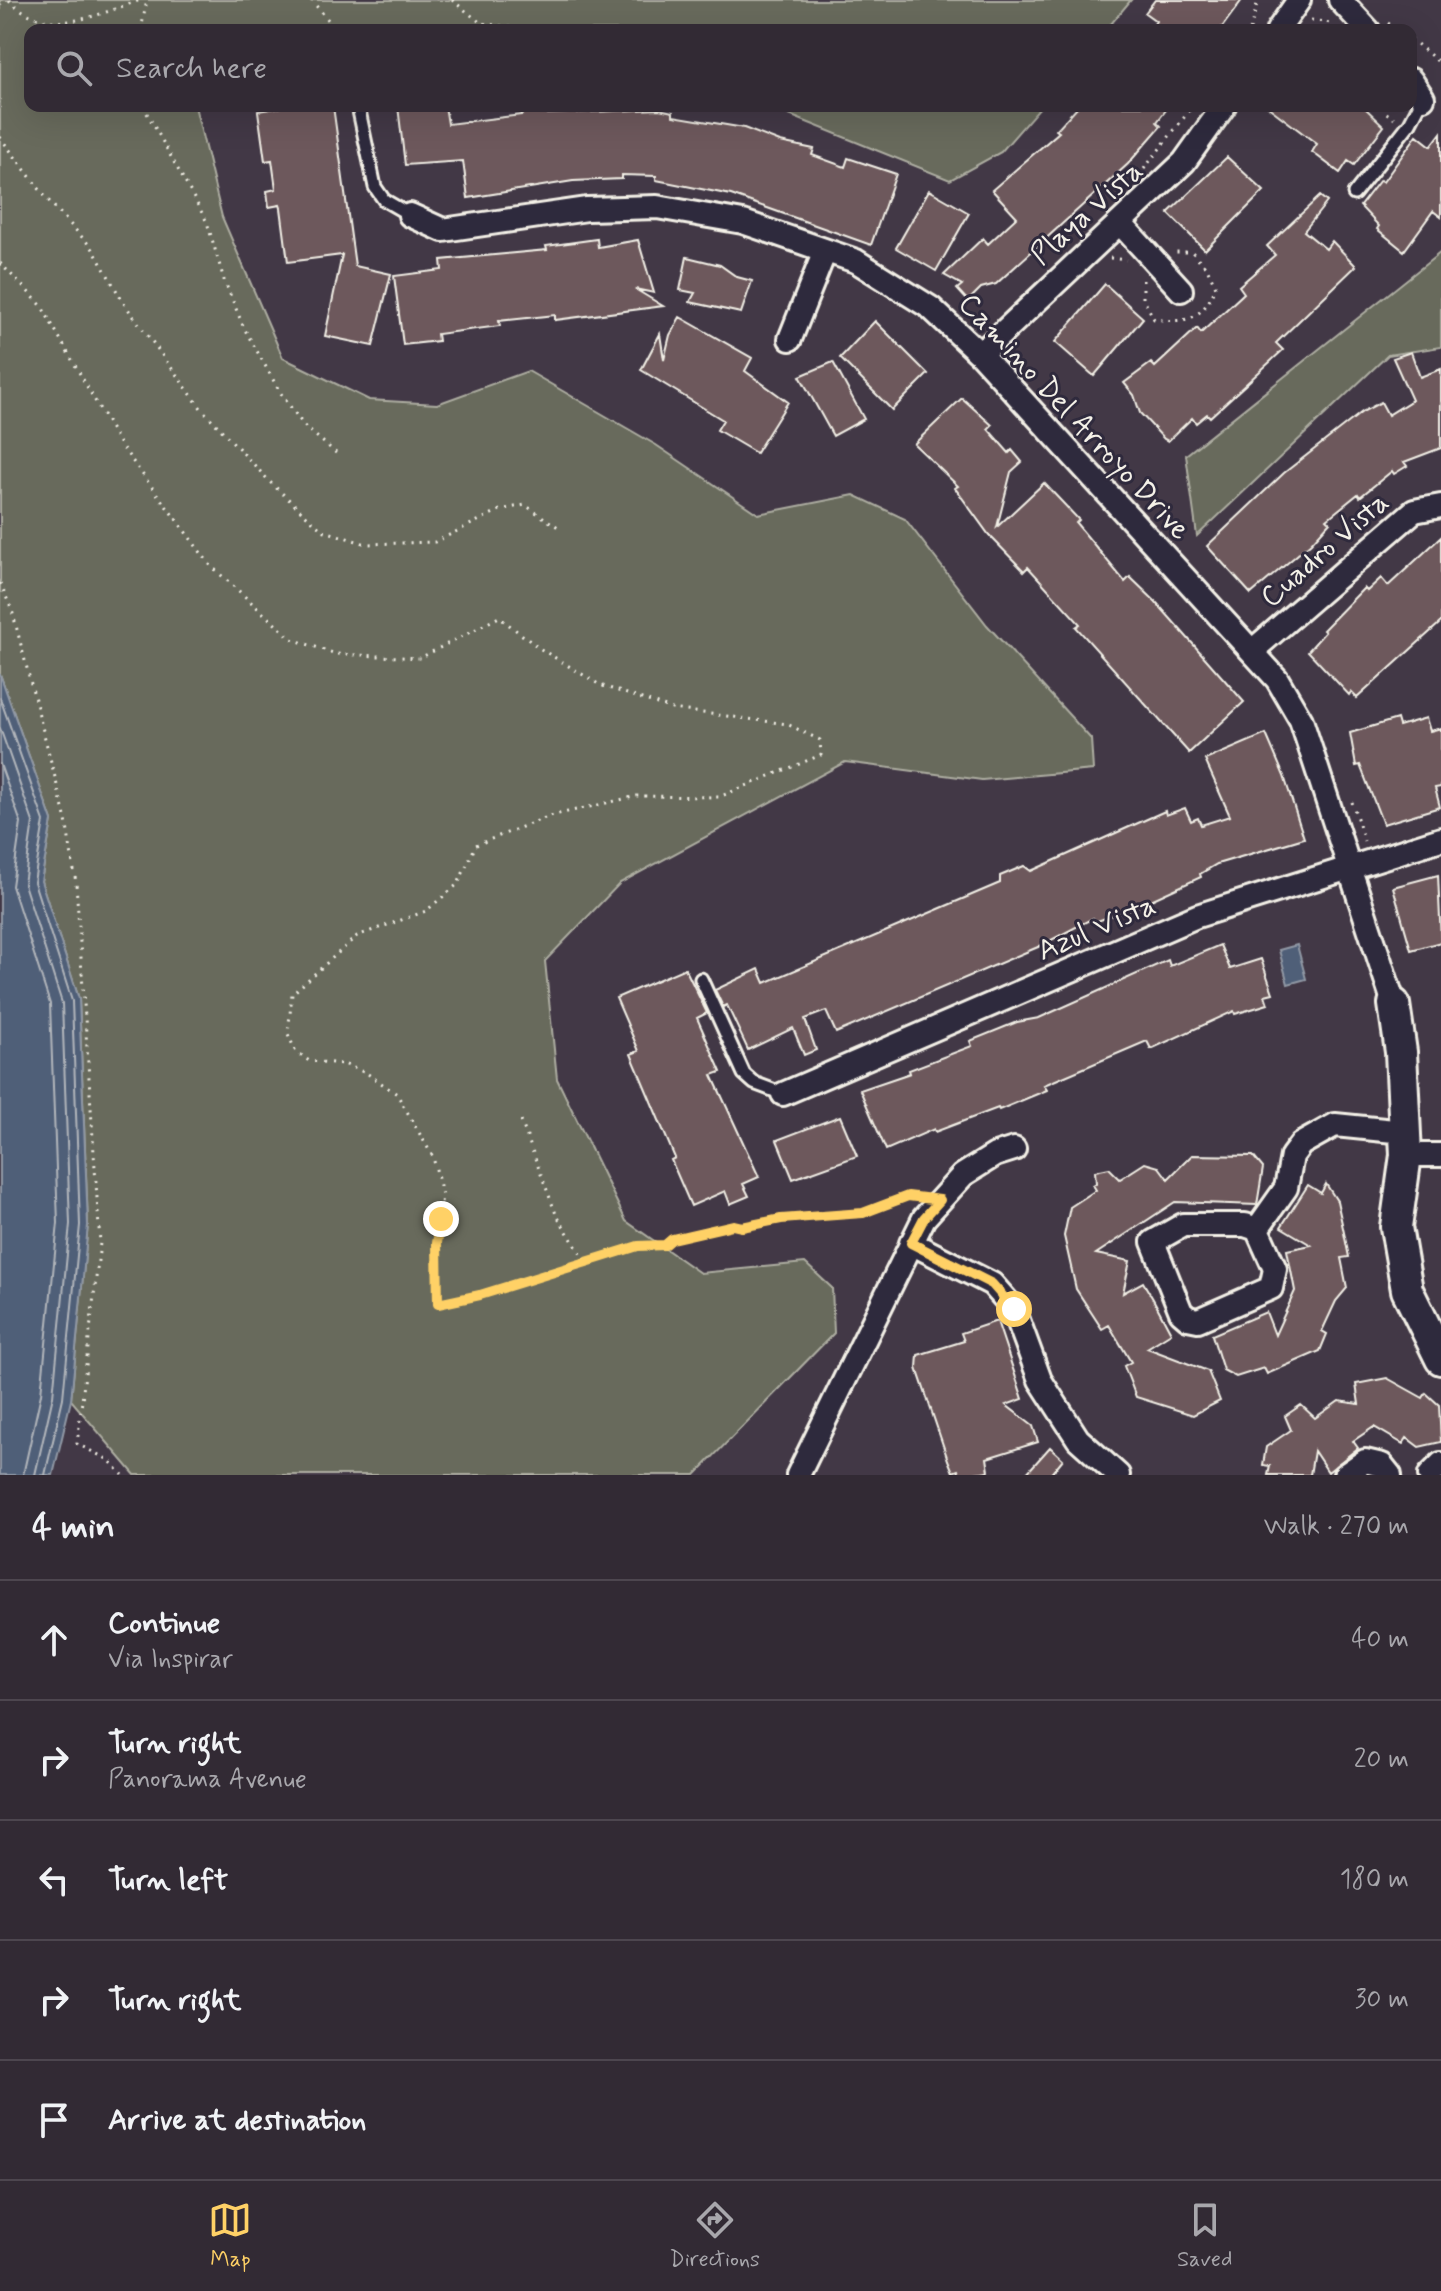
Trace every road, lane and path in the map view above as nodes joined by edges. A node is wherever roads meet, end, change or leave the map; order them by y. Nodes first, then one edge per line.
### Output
1 (7, 0) edge
2 (144, 0) edge
3 (311, 0) edge
4 (452, 0) edge
5 (1258, 0) edge
6 (1340, 0) edge
7 (0, 5) edge
8 (1303, 10) edge
9 (61, 24) edge
10 (67, 24) edge
11 (142, 24) edge
12 (332, 24) edge
13 (488, 24) edge
14 (1252, 24) edge
15 (1286, 24) edge
16 (1334, 24) edge
17 (1362, 24) edge
18 (1417, 44) edge
19 (1441, 64) edge
20 (146, 112) edge
21 (359, 112) edge
22 (1220, 112) edge
23 (1412, 112) edge
24 (0, 137) edge
25 (1354, 194) dead end
26 (410, 215) joint
27 (1120, 223) junction
28 (825, 251) junction
29 (0, 263) edge
30 (1181, 290) dead end
31 (790, 339) dead end
32 (980, 354) junction
33 (336, 453) dead end
34 (1441, 506) edge
35 (561, 529) dead end
36 (0, 583) edge
37 (1252, 651) junction
38 (1441, 839) edge
39 (1349, 866) junction
40 (701, 979) dead end
41 (1394, 1004) joint
42 (783, 1094) joint
43 (521, 1121) dead end
44 (1405, 1143) junction
45 (1014, 1149) dead end
46 (1441, 1155) edge
47 (940, 1200) junction
48 (1257, 1229) junction
49 (911, 1243) junction
50 (586, 1262) junction
51 (1441, 1359) edge
52 (1441, 1464) edge
53 (123, 1475) edge
54 (798, 1475) edge
55 (1118, 1475) edge
56 (1345, 1475) edge
57 (1390, 1475) edge
58 (1430, 1475) edge

1 - 7 path
1 - 9 path
2 - 10 path
2 - 11 path
3 - 12 path
4 - 13 path
5 - 14 path
6 - 17 street
8 - 15 street
8 - 16 path
18 - 19 path
20 - 33 path
21 - 26 lane
22 - 27 street, Playa Vista
23 - 25 lane
24 - 35 path
26 - 28 street, Camino Del Arroyo Drive
27 - 30 street
27 - 32 street, Playa Vista
28 - 31 street
28 - 32 street, Camino Del Arroyo Drive
29 - 50 path
32 - 37 street, Camino Del Arroyo Drive
34 - 37 street, Cuadro Vista
36 - 53 path
37 - 39 street, Camino Del Arroyo Drive
38 - 39 street, Azul Vista
39 - 41 street, Camino Del Arroyo Drive
39 - 42 street, Azul Vista
40 - 42 lane
41 - 44 street
43 - 50 path
44 - 46 street
44 - 48 street
44 - 51 street
45 - 47 street
47 - 49 street
47 - 50 path
48 - 48 street
49 - 54 street
49 - 55 street
52 - 58 street
56 - 57 street

